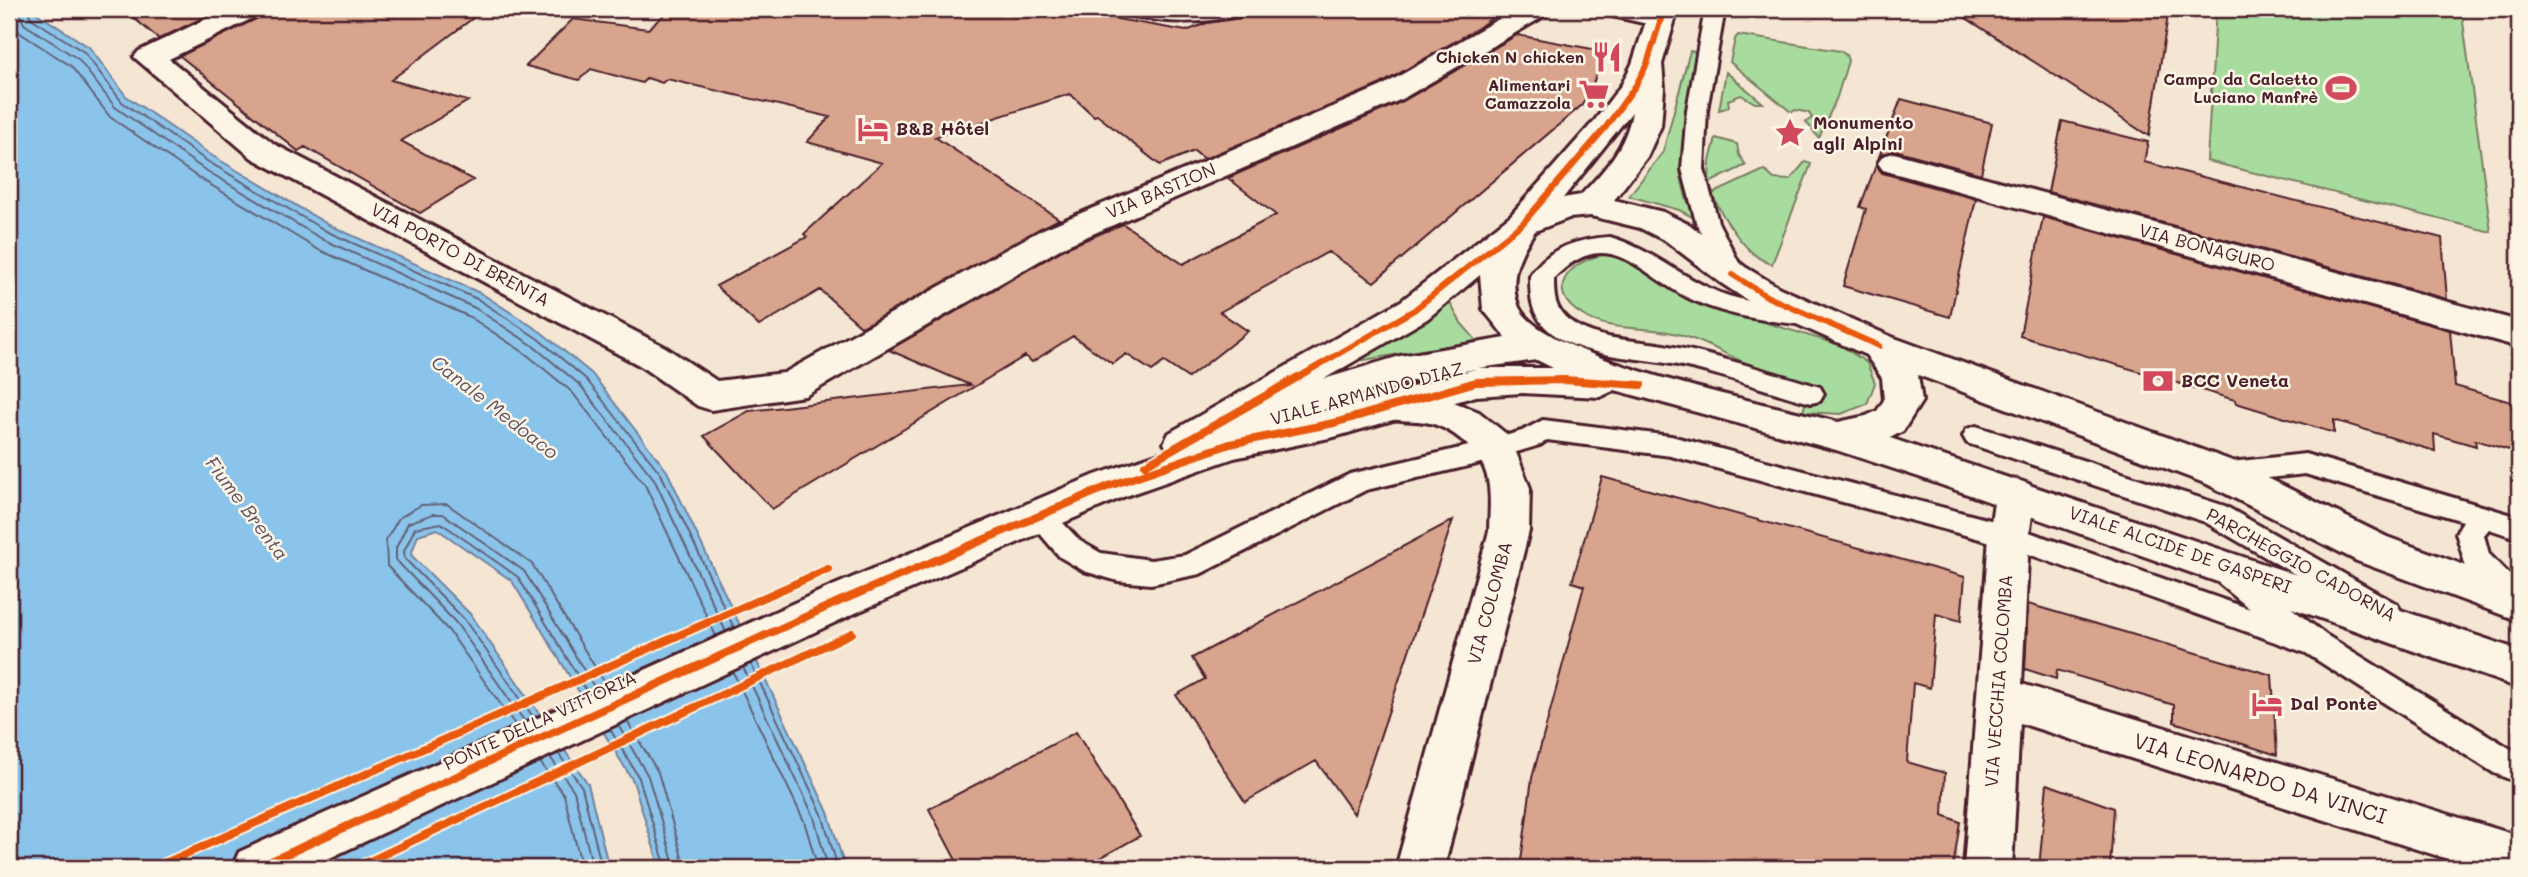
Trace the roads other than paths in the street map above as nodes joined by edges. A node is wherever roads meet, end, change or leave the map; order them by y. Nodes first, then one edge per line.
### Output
1 (249, 9) edge
2 (1139, 9) edge
3 (1230, 9) edge
4 (1536, 9) edge
5 (1618, 9) edge
6 (1715, 9) edge
7 (1663, 13) edge
8 (1647, 64) junction
9 (1894, 163) dead end
10 (1591, 205) junction
11 (1523, 223) junction
12 (1733, 275) junction
13 (1814, 317) junction
14 (2519, 334) edge
15 (1879, 346) junction
16 (1541, 347) junction
17 (792, 386) joint
18 (1641, 386) junction
19 (1811, 394) dead end
20 (1394, 407) junction
21 (1838, 436) junction
22 (1976, 436) dead end
23 (1230, 444) junction
24 (1496, 447) junction
25 (2221, 473) junction
26 (1109, 486) junction
27 (1038, 515) junction
28 (2012, 515) junction
29 (2483, 516) junction
30 (2519, 528) edge
31 (2210, 560) junction
32 (838, 602) joint
33 (2519, 602) edge
34 (2424, 634) junction
35 (2316, 644) junction
36 (2519, 669) edge
37 (2000, 697) junction
38 (2519, 769) edge
39 (2519, 859) edge
40 (256, 868) edge
41 (1420, 868) edge
42 (1988, 868) edge

1 - 17 main road, VIA PORTO DI BRENTA
2 - 3 main road
4 - 17 main road, VIA BASTION
5 - 7 main road
6 - 12 lane
7 - 8 main road
8 - 10 main road
8 - 11 main road
9 - 14 main road, VIA BONAGURO
10 - 11 main road
10 - 12 main road
11 - 16 main road
11 - 26 main road, VIALE ARMANDO DIAZ
12 - 13 main road
13 - 15 main road
13 - 19 lane
15 - 21 main road
15 - 25 main road
16 - 18 main road
16 - 23 main road, VIALE ARMANDO DIAZ
18 - 20 main road, VIALE ARMANDO DIAZ
18 - 21 main road, VIALE ALCIDE DE GASPERI
20 - 23 main road, VIALE ARMANDO DIAZ
20 - 24 main road
21 - 28 main road, VIALE ALCIDE DE GASPERI
22 - 34 lane, PARCHEGGIO CADORNA
23 - 26 main road, VIALE ARMANDO DIAZ
24 - 27 lane
24 - 28 lane
24 - 41 main road, VIA COLOMBA
25 - 29 lane
25 - 33 main road
26 - 27 main road, VIALE ARMANDO DIAZ
27 - 32 main road, VIALE ARMANDO DIAZ
28 - 31 main road, VIALE ALCIDE DE GASPERI
28 - 35 lane
28 - 37 main road, VIA VECCHIA COLOMBA
29 - 30 lane
29 - 33 lane
31 - 34 main road, VIALE ALCIDE DE GASPERI
31 - 35 lane
32 - 40 main road, PONTE DELLA VITTORIA
34 - 36 main road, VIALE ALCIDE DE GASPERI
35 - 38 lane
37 - 39 main road, VIA LEONARDO DA VINCI
37 - 42 main road, VIA VECCHIA COLOMBA

